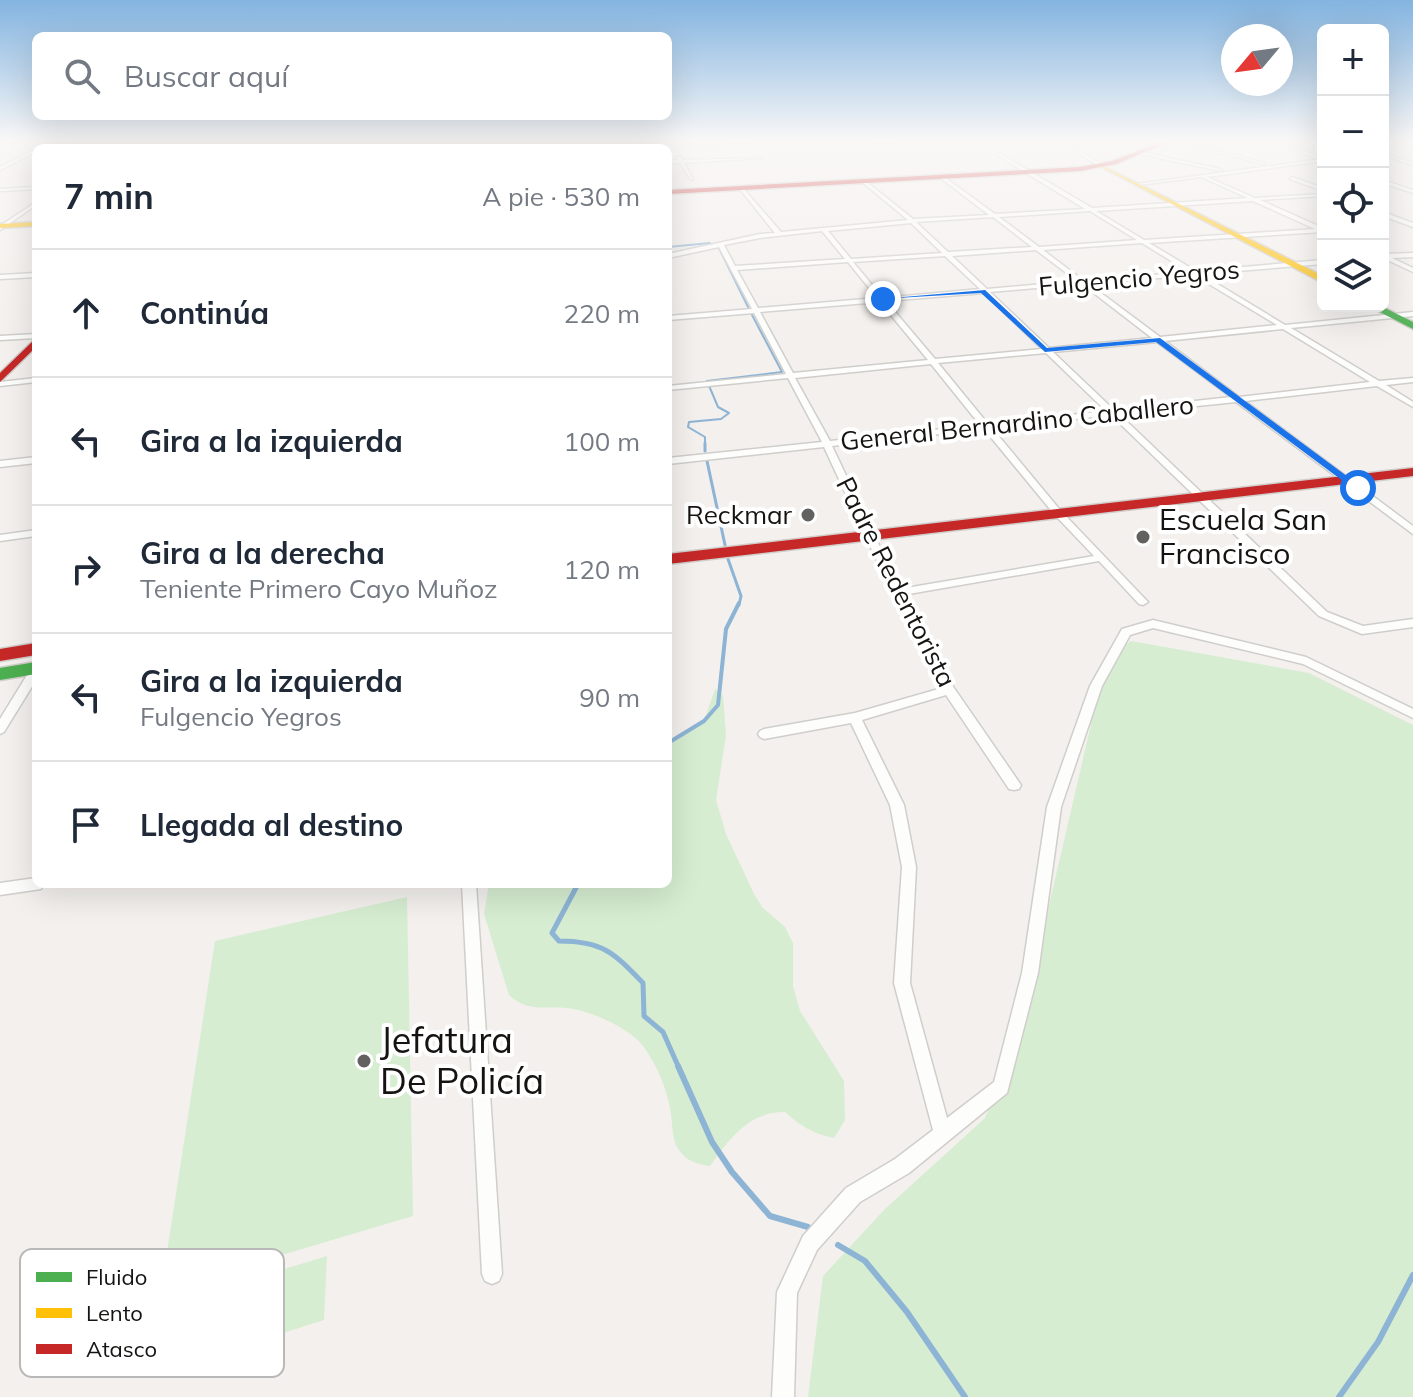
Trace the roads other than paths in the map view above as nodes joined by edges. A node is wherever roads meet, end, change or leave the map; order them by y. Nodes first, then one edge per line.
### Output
1 (31, 206) edge
2 (757, 206) edge
3 (894, 206) edge
4 (983, 206) edge
5 (1084, 206) edge
6 (1145, 206) edge
7 (1180, 206) edge
8 (1270, 206) edge
9 (1091, 210) junction
10 (995, 215) junction
11 (1389, 216) edge
12 (912, 221) junction
13 (1412, 224) edge
14 (32, 225) edge
15 (1389, 226) edge
16 (1, 227) edge
17 (1317, 227) edge
18 (824, 230) junction
19 (1317, 230) edge
20 (779, 234) junction
21 (1239, 236) junction
22 (1143, 242) junction
23 (721, 245) junction
24 (1036, 248) junction
25 (943, 254) junction
26 (672, 255) edge
27 (1413, 255) edge
28 (1389, 257) edge
29 (849, 260) junction
30 (1389, 260) edge
31 (1317, 262) edge
32 (1293, 264) junction
33 (733, 268) junction
34 (1413, 270) edge
35 (1194, 273) junction
36 (32, 274) edge
37 (0, 276) edge
38 (1317, 277) edge
39 (1083, 283) junction
40 (982, 291) junction
41 (883, 299) junction
42 (755, 309) junction
43 (1384, 312) edge
44 (1413, 314) edge
45 (1392, 316) junction
46 (672, 318) edge
47 (1413, 326) edge
48 (1284, 327) junction
49 (32, 339) edge
50 (1157, 339) junction
51 (0, 340) edge
52 (32, 344) edge
53 (1045, 350) junction
54 (933, 361) junction
55 (788, 375) junction
56 (32, 380) edge
57 (1413, 380) edge
58 (0, 382) edge
59 (1377, 384) junction
60 (672, 388) edge
61 (1238, 399) junction
62 (1413, 405) edge
63 (1112, 412) junction
64 (989, 427) junction
65 (827, 444) junction
66 (32, 460) edge
67 (672, 461) edge
68 (0, 464) edge
69 (1413, 472) edge
70 (1413, 482) edge
71 (1352, 484) junction
72 (1204, 500) junction
73 (1060, 516) junction
74 (1413, 531) edge
75 (32, 534) edge
76 (0, 538) edge
77 (872, 538) junction
78 (704, 558) junction
79 (1101, 558) junction
80 (672, 559) edge
81 (672, 565) edge
82 (897, 593) junction
83 (1143, 602) dead end
84 (1413, 623) edge
85 (32, 650) edge
86 (0, 655) edge
87 (32, 670) edge
88 (0, 674) edge
89 (32, 676) edge
90 (949, 690) junction
91 (1413, 714) edge
92 (855, 718) junction
93 (0, 729) edge
94 (764, 734) dead end
95 (1014, 785) dead end
96 (32, 885) edge
97 (469, 888) edge
98 (0, 889) edge
99 (943, 1135) junction
100 (492, 1274) dead end
101 (783, 1397) edge

1 - 16 street
2 - 20 street
3 - 12 street
4 - 10 street
5 - 9 street
6 - 9 street
7 - 21 main road
8 - 17 street
9 - 10 street
9 - 22 street
10 - 12 street
10 - 24 street
11 - 13 street
12 - 18 street
12 - 25 street
13 - 15 street
14 - 16 main road
18 - 20 street
18 - 29 street
19 - 21 street
20 - 23 street
21 - 22 street
21 - 32 main road
22 - 24 street
22 - 35 street
23 - 26 street
23 - 33 street, Padre Redentorista
24 - 25 street
24 - 39 street
25 - 29 street
25 - 40 street
27 - 28 street
29 - 33 street
29 - 41 street
30 - 34 street
31 - 32 street, Fulgencio Yegros
32 - 35 street, Fulgencio Yegros
32 - 38 main road
33 - 42 street, Padre Redentorista
35 - 39 street, Fulgencio Yegros
35 - 48 street
36 - 37 street
39 - 40 street, Fulgencio Yegros
39 - 50 street
40 - 41 street, Fulgencio Yegros
40 - 53 street
41 - 42 street, Fulgencio Yegros
41 - 54 street
42 - 46 street, Fulgencio Yegros
42 - 55 street, Padre Redentorista
43 - 45 main road
44 - 45 street
45 - 47 main road
45 - 48 street
48 - 50 street
48 - 59 street
49 - 51 street
50 - 53 street
50 - 61 street
52 - 58 main road
53 - 54 street
53 - 63 street
54 - 55 street
54 - 64 street
55 - 60 street
55 - 65 street, Padre Redentorista
56 - 58 street
57 - 59 street, General Bernardino Caballero
59 - 61 street, General Bernardino Caballero
59 - 62 street
61 - 63 street, General Bernardino Caballero
61 - 71 street
63 - 64 street, General Bernardino Caballero
63 - 72 street
64 - 65 street, General Bernardino Caballero
64 - 73 street
65 - 67 street, General Bernardino Caballero
65 - 77 street, Padre Redentorista
66 - 68 street
69 - 71 main road
70 - 71 main road
71 - 72 main road
71 - 74 street
72 - 73 main road
72 - 84 street
73 - 77 main road
73 - 79 street
75 - 76 street
77 - 78 main road
77 - 82 street, Padre Redentorista
78 - 80 main road
78 - 81 main road
79 - 82 street
79 - 83 street
82 - 90 street, Padre Redentorista
85 - 86 main road
87 - 88 main road
89 - 93 street
90 - 92 street
90 - 95 street, Padre Redentorista
91 - 99 street
92 - 94 street
92 - 99 street
96 - 98 street
97 - 100 street
99 - 101 street

